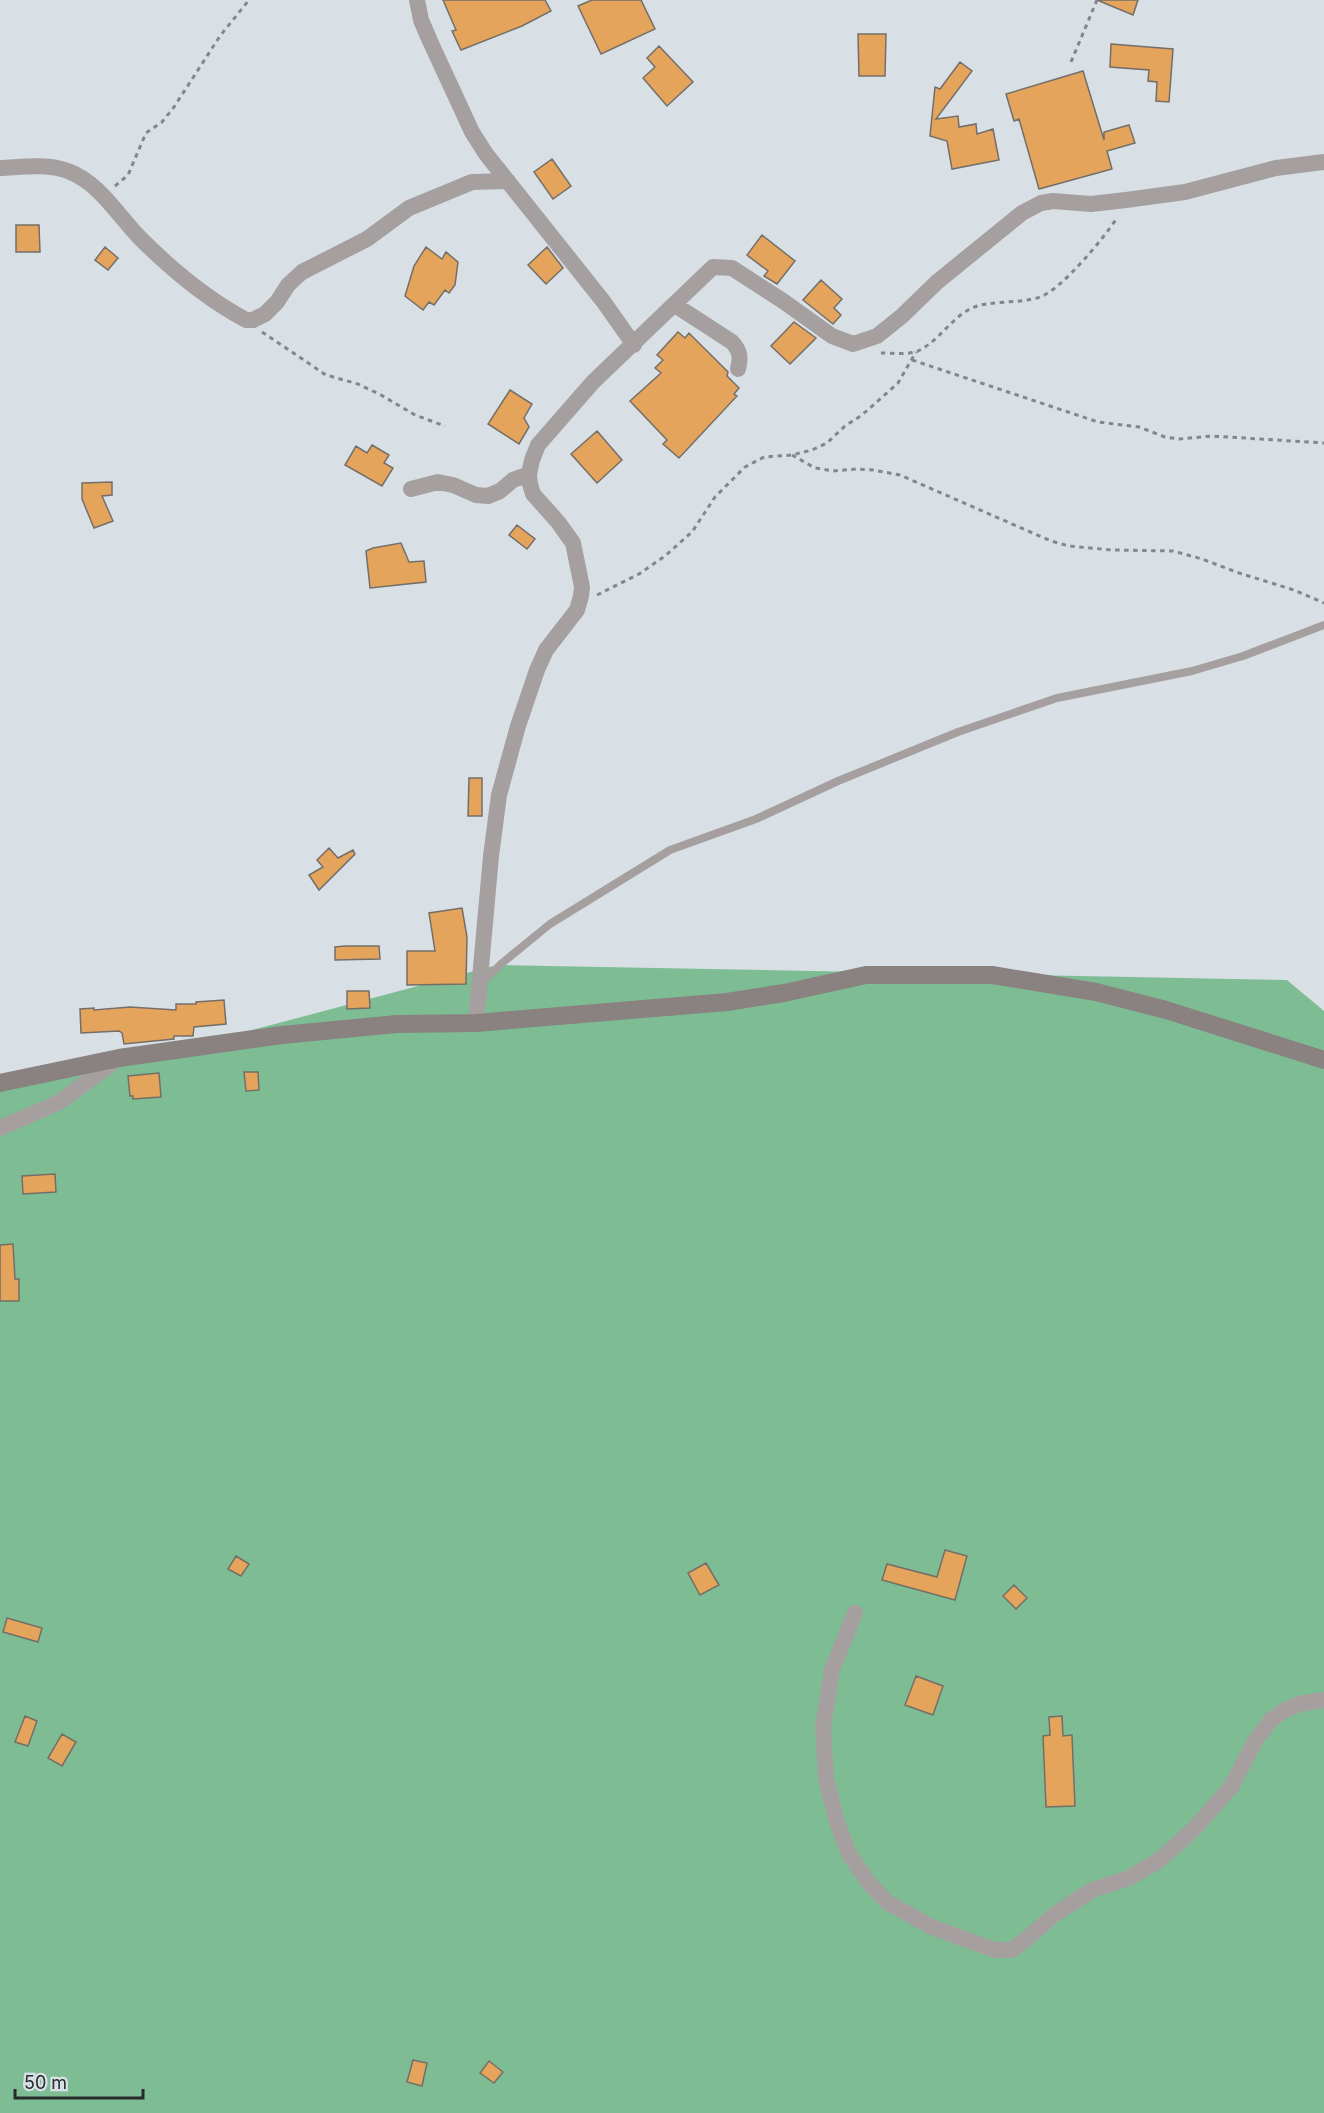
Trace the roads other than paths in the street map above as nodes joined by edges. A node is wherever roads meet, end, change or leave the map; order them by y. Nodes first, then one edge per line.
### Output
1 (417, 0) edge
2 (1324, 162) edge
3 (0, 168) edge
4 (508, 181) junction
5 (675, 305) junction
6 (634, 345) junction
7 (738, 369) dead end
8 (529, 474) junction
9 (411, 489) dead end
10 (1324, 625) edge
11 (480, 985) junction
12 (476, 1023) junction
13 (119, 1058) junction
14 (1324, 1060) edge
15 (0, 1083) edge
16 (0, 1128) edge
17 (855, 1613) dead end
18 (1324, 1700) edge

1 - 4 street
2 - 5 street
3 - 4 street
4 - 6 street
5 - 6 street
5 - 7 street
6 - 8 street
8 - 9 street
8 - 11 street
10 - 11 lane
11 - 12 street
12 - 13 street
12 - 14 street
13 - 15 street
13 - 16 street
17 - 18 street

